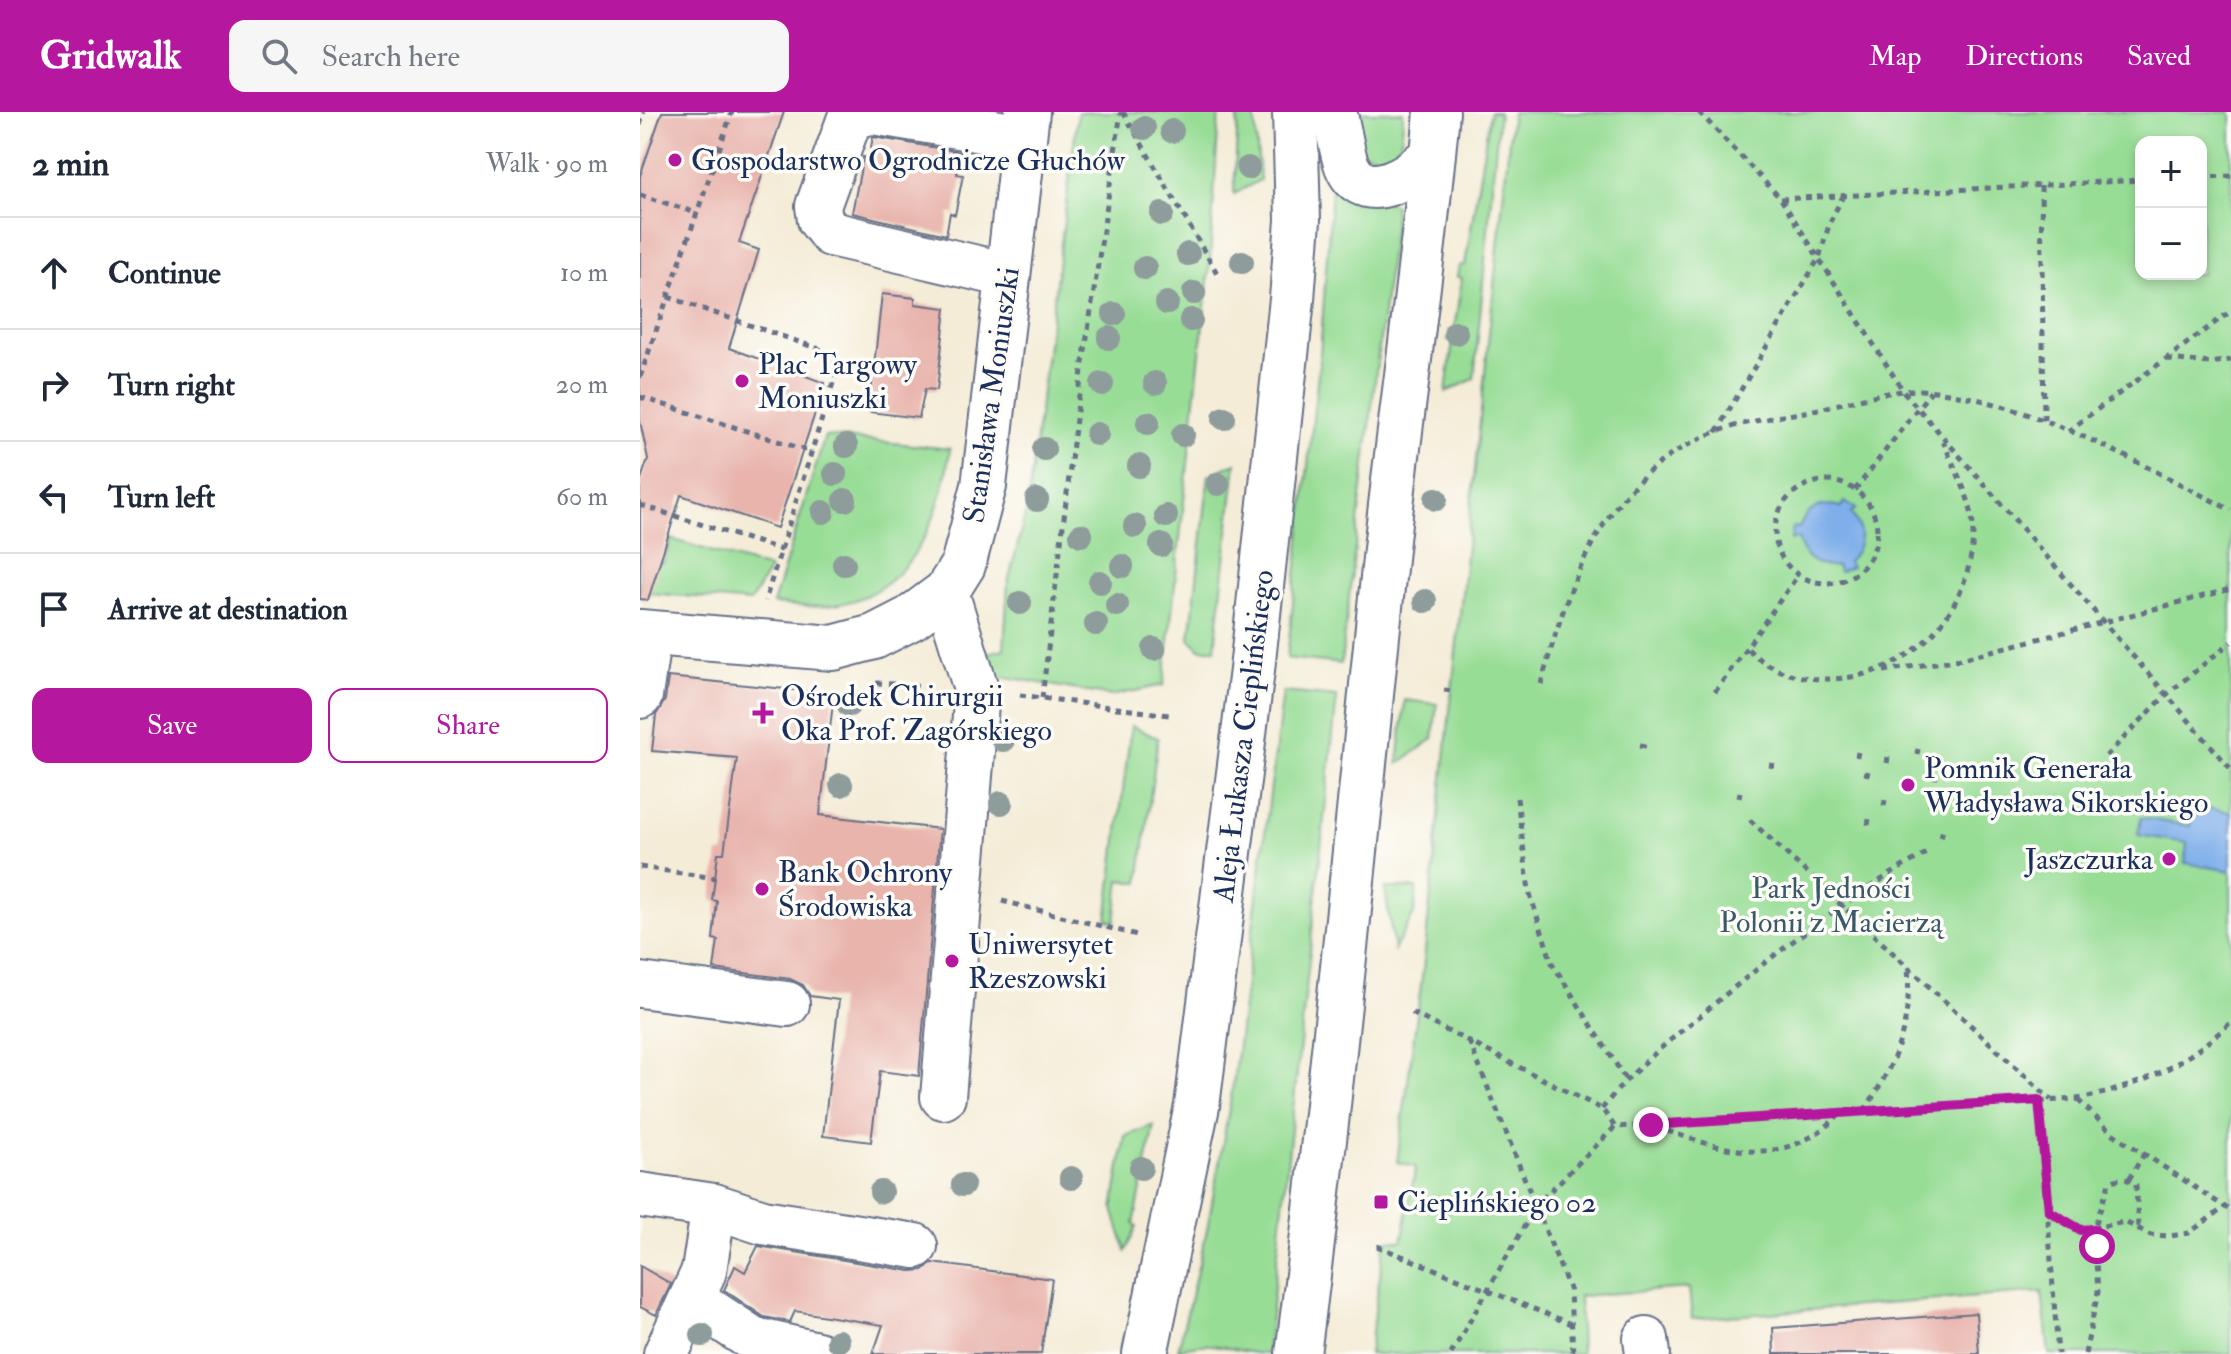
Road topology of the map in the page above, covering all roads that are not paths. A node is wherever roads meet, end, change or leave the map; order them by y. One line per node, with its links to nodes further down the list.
1 (872, 112): 4 (main road); 6 (main road)
2 (1295, 112): 19 (main road, Aleja Łukasza Cieplińskiego)
3 (1334, 112): 5 (main road)
4 (1025, 125): 6 (main road, Stanisława Moniuszki)
5 (1435, 132): 20 (main road)
6 (1007, 275): 7 (main road, Stanisława Moniuszki)
7 (946, 592): 8 (main road, Stanisława Moniuszki); 12 (main road)
8 (645, 632): 9 (main road)
9 (640, 696)
10 (640, 985): 11 (main road)
11 (787, 1004)
12 (943, 1097)
13 (640, 1195): 14 (main road)
14 (714, 1206): 15 (main road); 16 (main road)
15 (915, 1246)
16 (692, 1299): 17 (main road); 18 (main road)
17 (666, 1354)
18 (817, 1354)
19 (1145, 1354)
20 (1298, 1354)

